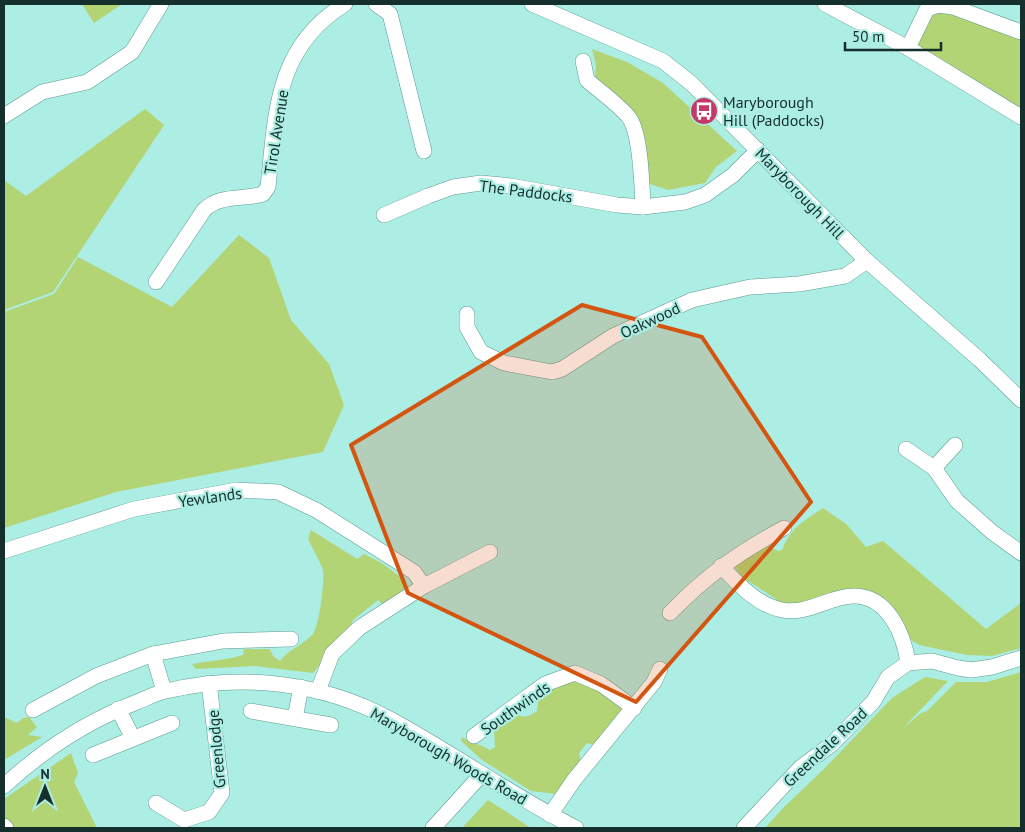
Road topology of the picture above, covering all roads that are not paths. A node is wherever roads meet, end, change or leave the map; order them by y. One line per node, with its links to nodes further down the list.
1 (161, 4): 9 (street)
2 (345, 4): 16 (street, Tirol Avenue)
3 (376, 4): 11 (street)
4 (532, 4): 12 (street, Maryborough Hill)
5 (825, 4): 7 (street)
6 (1021, 32): 7 (street)
7 (908, 48): 10 (street)
8 (583, 61): 13 (street)
9 (4, 116)
10 (1021, 117)
11 (424, 150)
12 (758, 150): 13 (street, The Paddocks); 15 (street, Maryborough Hill)
13 (644, 207): 14 (street, The Paddocks)
14 (384, 215)
15 (867, 261): 17 (street, Oakwood); 18 (street, Maryborough Hill)
16 (156, 282)
17 (466, 314)
18 (1021, 400)
19 (955, 445): 21 (street)
20 (906, 449): 21 (street)
21 (934, 468): 25 (street)
22 (784, 528): 26 (street)
23 (4, 551): 27 (street, Yewlands)
24 (490, 552): 27 (street)
25 (1021, 553)
26 (721, 566): 28 (street); 32 (street)
27 (424, 586): 37 (street)
28 (670, 613)
29 (290, 638): 30 (street)
30 (153, 654): 36 (street); 40 (street)
31 (1021, 658): 32 (street)
32 (908, 663): 54 (street, Greendale Road)
33 (660, 669): 38 (street)
34 (209, 683): 35 (street, Maryborough Woods Road); 36 (street, Maryborough Woods Road); 50 (street, Greenlodge)
35 (301, 687): 37 (street, Maryborough Woods Road); 42 (street)
36 (164, 691): 39 (street, Maryborough Woods Road)
37 (318, 691): 48 (street, Maryborough Woods Road)
38 (634, 708): 45 (street, Southwinds); 51 (street)
39 (118, 709): 46 (street); 49 (street, Maryborough Woods Road)
40 (33, 710)
41 (251, 711): 42 (street)
42 (295, 718): 44 (street)
43 (172, 723): 46 (street)
44 (331, 724)
45 (474, 736)
46 (133, 738): 47 (street)
47 (93, 755)
48 (482, 774): 51 (street, Maryborough Woods Road); 52 (street)
49 (6, 777)
50 (156, 803)
51 (556, 821): 53 (street)
52 (433, 828)
53 (576, 828)
54 (744, 828)

